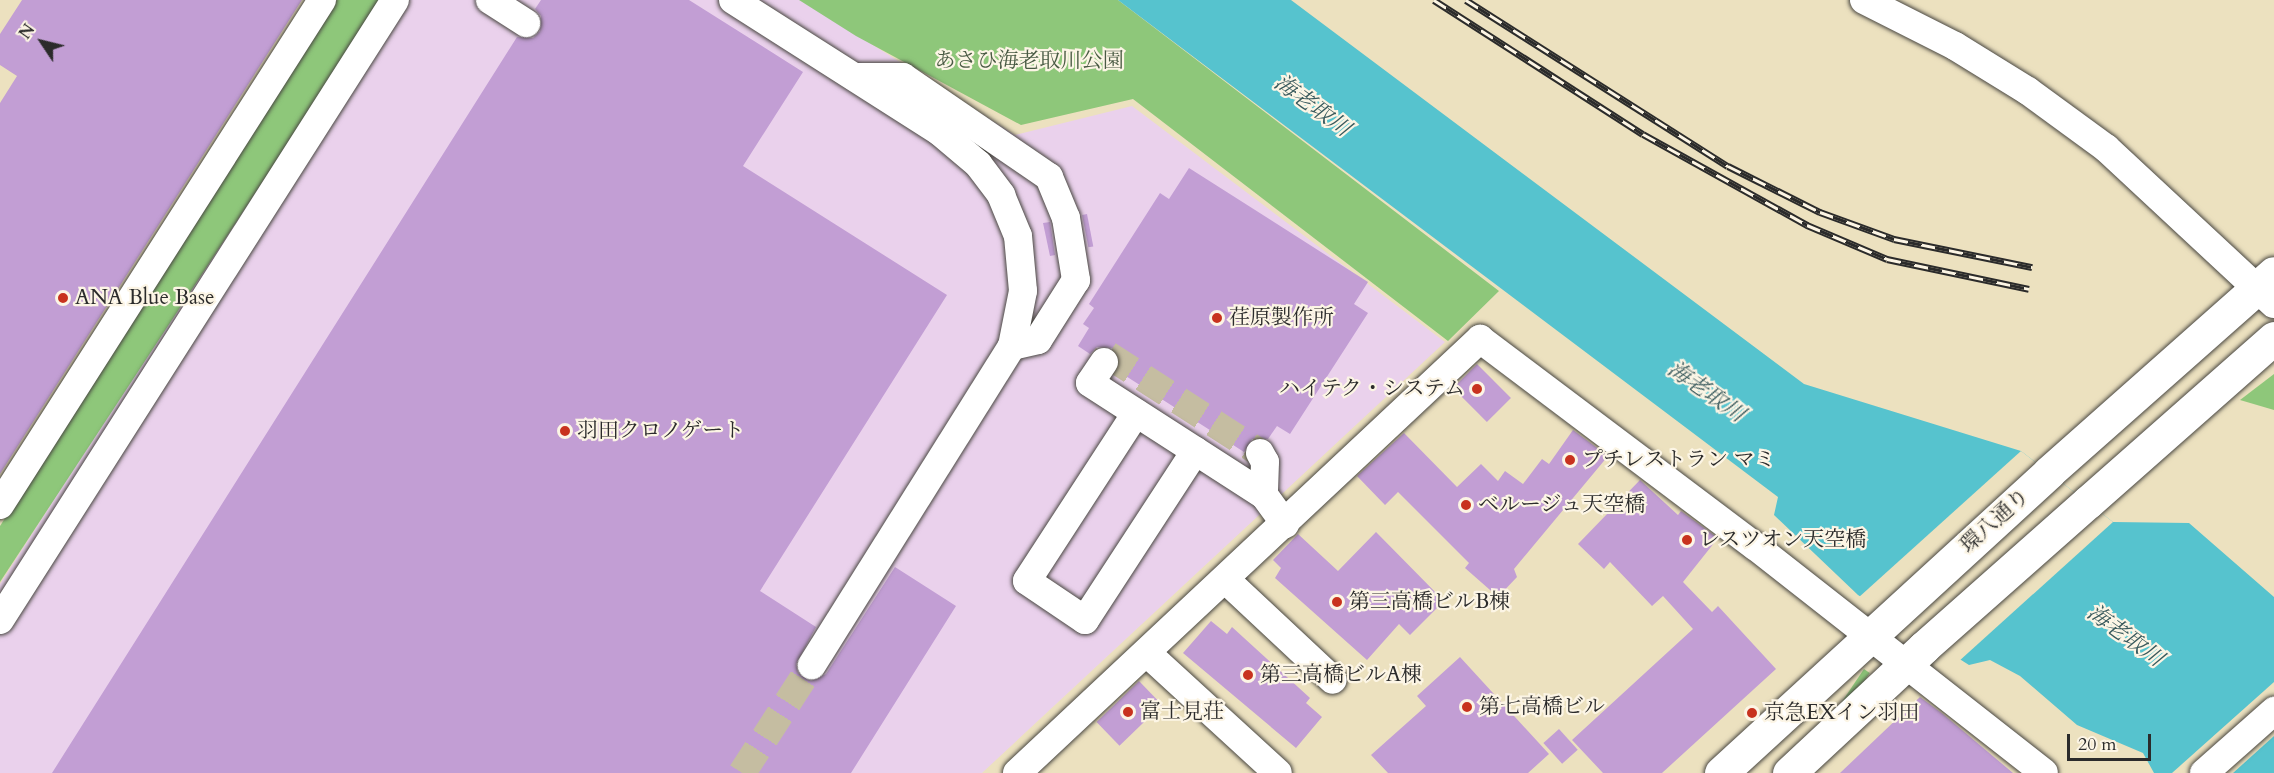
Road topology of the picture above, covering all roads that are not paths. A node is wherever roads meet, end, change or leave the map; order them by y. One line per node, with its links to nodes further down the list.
1 (322, 0): 16 (street)
2 (394, 0): 19 (street)
3 (490, 0): 6 (street)
4 (733, 0): 7 (street)
5 (1864, 0): 8 (street)
6 (526, 23)
7 (855, 78): 10 (street); 10 (street)
8 (2269, 288): 20 (main road, 環八通り)
9 (2274, 338): 22 (main road)
10 (1012, 346): 23 (street)
11 (1104, 362): 12 (street)
12 (1136, 413): 13 (street); 13 (street)
13 (1195, 451): 15 (street)
14 (1260, 453): 15 (street)
15 (1264, 495): 17 (street)
16 (0, 505)
17 (1285, 524): 18 (street); 20 (street)
18 (1226, 580): 21 (street); 24 (street)
19 (0, 620)
20 (1877, 627): 22 (street); 28 (main road, 環八通り)
21 (1148, 654): 26 (street); 27 (street)
22 (1915, 655): 29 (main road); 30 (street)
23 (813, 665)
24 (1333, 680)
25 (2274, 711): 31 (street)
26 (1017, 773)
27 (1278, 773)
28 (1721, 773)
29 (1789, 773)
30 (2044, 773)
31 (2204, 773)

